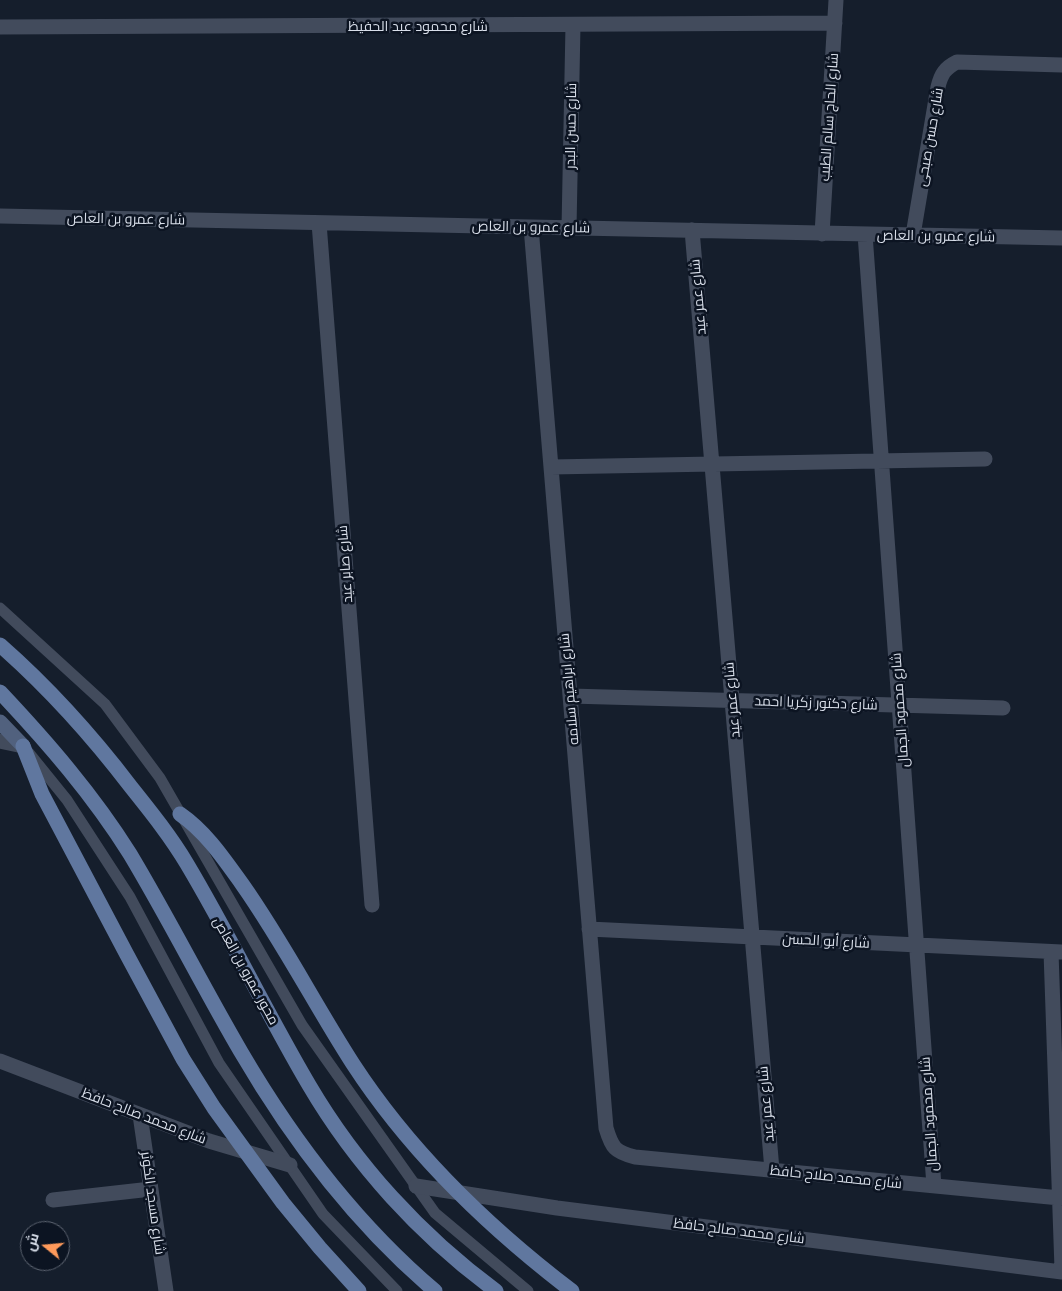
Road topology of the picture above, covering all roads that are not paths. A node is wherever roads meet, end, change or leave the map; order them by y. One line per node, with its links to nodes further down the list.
1 (836, 0): 2 (street, شارع الحاج سالم الطيب)
2 (835, 23): 3 (street, شارع محمود عبد الحفيظ); 11 (street, شارع الحاج سالم الطيب)
3 (572, 25): 4 (street, شارع محمود عبد الحفيظ); 9 (street, شارع حسن البدر)
4 (0, 27)
5 (1062, 65): 13 (street, شارع حسن صبحى)
6 (0, 216): 7 (street, شارع عمرو بن العاص)
7 (319, 223): 8 (street, شارع عمرو بن العاص); 30 (street, شارع صابر عيد)
8 (531, 227): 9 (street, شارع عمرو بن العاص); 18 (street, شارع ابراهيم سلامه)
9 (569, 228): 10 (street, شارع عمرو بن العاص)
10 (692, 230): 11 (street, شارع عمرو بن العاص); 17 (street, شارع عمر عيد)
11 (822, 234): 12 (street, شارع عمرو بن العاص)
12 (865, 234): 13 (street, شارع عمرو بن العاص); 16 (street, شارع محمود الجمال)
13 (913, 235): 14 (street, شارع عمرو بن العاص)
14 (1062, 238)
15 (986, 458): 16 (street)
16 (881, 461): 17 (street); 24 (street, شارع محمود الجمال)
17 (712, 464): 18 (street); 23 (street, شارع عمر عيد)
18 (551, 467): 22 (street, شارع ابراهيم سلامه)
19 (0, 608): 29 (lane)
20 (0, 645): 52 (main road, محور عمرو بن العاص)
21 (0, 692): 51 (main road)
22 (570, 696): 23 (street, شارع دكتور زكريا احمد); 31 (street, شارع ابراهيم سلامه)
23 (732, 701): 24 (street, شارع دكتور زكريا احمد); 32 (street, شارع عمر عيد)
24 (899, 705): 25 (street, شارع دكتور زكريا احمد); 33 (street, شارع محمود الجمال)
25 (1003, 708)
26 (0, 722): 28 (street)
27 (0, 741): 28 (street)
28 (23, 746): 39 (lane); 49 (main road)
29 (180, 814): 42 (lane); 54 (main road)
30 (372, 905)
31 (589, 929): 32 (street, شارع أبو الحسن); 38 (street, شارع ابراهيم سلامه)
32 (752, 937): 33 (street, شارع أبو الحسن); 41 (street, شارع عمر عيد)
33 (917, 945): 34 (street, شارع أبو الحسن); 43 (street, شارع محمود الجمال)
34 (1056, 952): 36 (street)
35 (0, 1061): 37 (street, شارع محمد صالح حافظ)
36 (1059, 1079): 40 (street)
37 (140, 1115): 39 (street, شارع محمد صالح حافظ); 44 (street, شارع مسجد الكوثر)
38 (615, 1149): 41 (street, شارع محمد صلاح حافظ)
39 (290, 1166): 50 (lane)
40 (1060, 1166): 45 (street)
41 (772, 1170): 43 (street, شارع محمد صلاح حافظ)
42 (416, 1186): 47 (street, شارع محمد صالح حافظ); 53 (lane)
43 (934, 1186): 45 (street, شارع محمد صلاح حافظ)
44 (151, 1189): 46 (street); 48 (street, شارع مسجد الكوثر)
45 (1060, 1198): 47 (street)
46 (53, 1200)
47 (1062, 1270)
48 (166, 1291)
49 (359, 1291)
50 (397, 1291)
51 (435, 1291)
52 (496, 1291)
53 (528, 1291)
54 (572, 1291)

